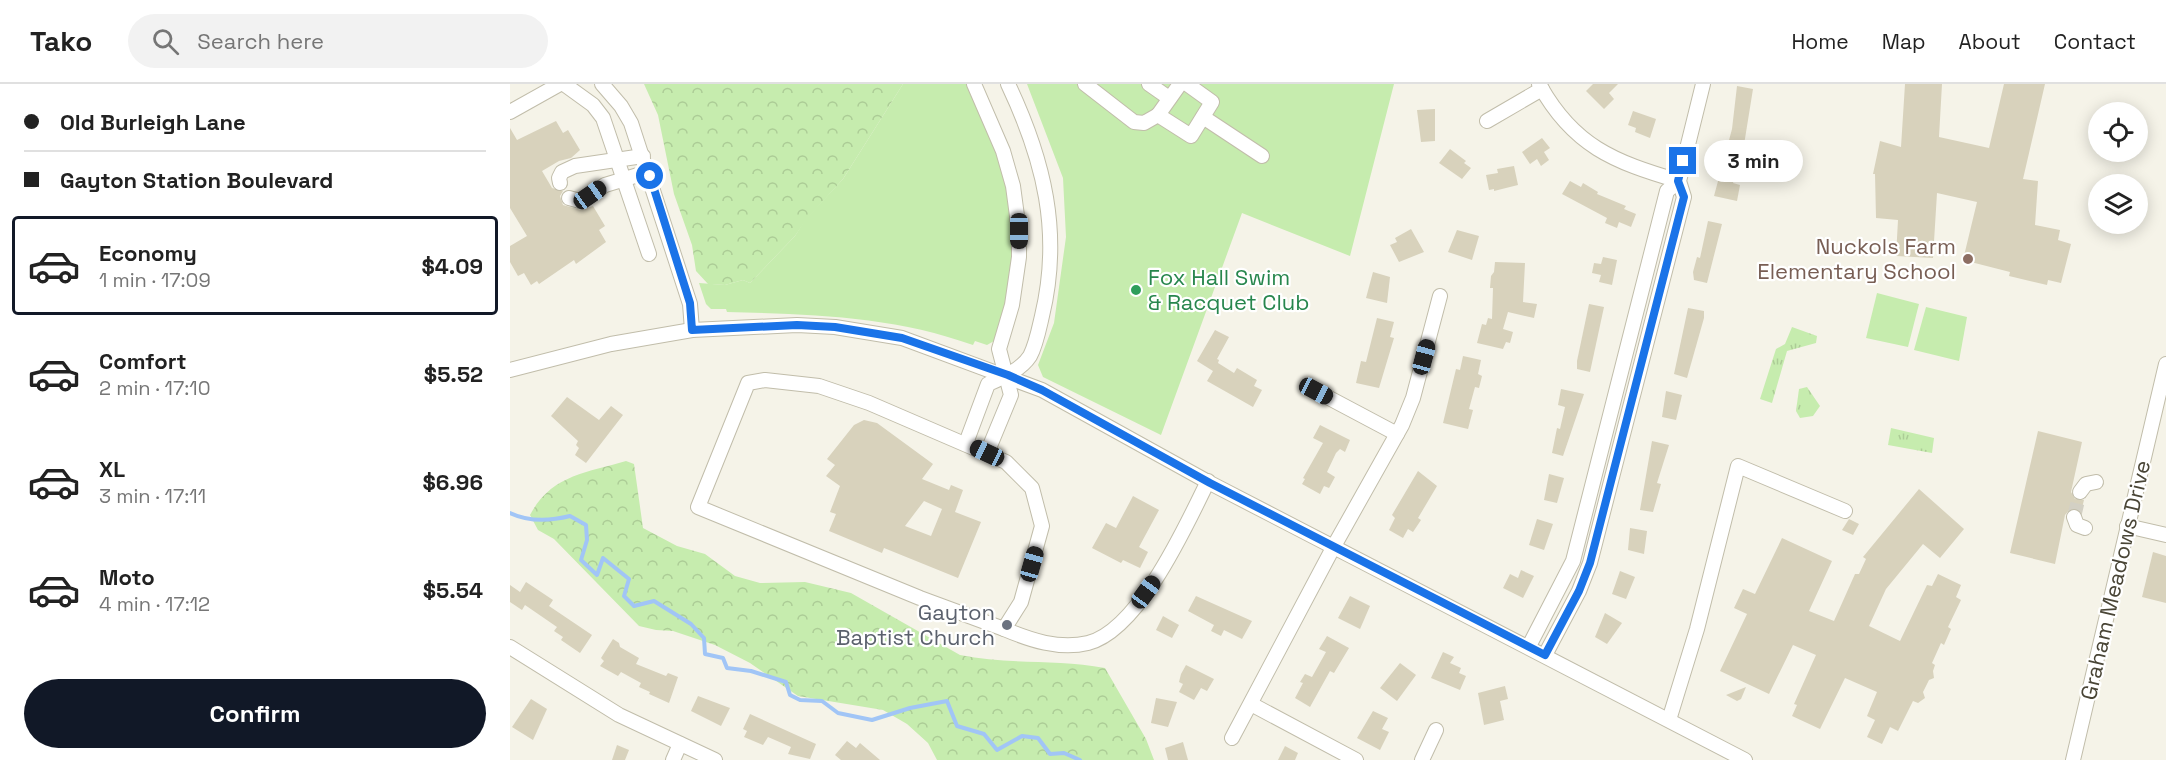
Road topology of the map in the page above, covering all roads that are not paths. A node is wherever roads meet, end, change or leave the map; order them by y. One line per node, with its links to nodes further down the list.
1 (562, 84): 12 (street); 18 (street)
2 (602, 84): 16 (street)
3 (974, 84): 29 (street)
4 (1008, 84): 29 (street)
5 (1085, 84): 13 (street)
6 (1149, 84): 11 (street)
7 (1180, 84): 11 (street)
8 (1187, 84): 14 (street)
9 (1703, 84): 21 (street)
10 (1541, 87): 15 (street); 21 (street)
11 (1169, 98): 13 (street)
12 (511, 110)
13 (1158, 115): 14 (street)
14 (1203, 117): 17 (street)
15 (1487, 121)
16 (643, 156): 18 (street); 19 (street)
17 (1262, 156)
18 (618, 162): 20 (street); 22 (street)
19 (648, 172): 20 (street); 26 (street)
20 (624, 179): 23 (street); 24 (street)
21 (1678, 181): 44 (street); 46 (street)
22 (560, 183)
23 (569, 198)
24 (649, 254)
25 (1440, 296): 31 (street)
26 (692, 330): 28 (street); 29 (street)
27 (2166, 364): 39 (street, Graham Meadows Drive)
28 (510, 370)
29 (1008, 375): 32 (street); 33 (street); 34 (street)
30 (1316, 391): 31 (street)
31 (1397, 435): 42 (street)
32 (966, 443): 33 (street); 43 (street)
33 (987, 453): 43 (street)
34 (1208, 481): 42 (street); 43 (street)
35 (2096, 482): 36 (street)
36 (2080, 492)
37 (1845, 511): 48 (street)
38 (2074, 517): 40 (street)
39 (2127, 526): 41 (street); 57 (street, Graham Meadows Drive)
40 (2085, 528)
41 (2166, 535)
42 (1334, 546): 44 (street); 47 (street)
43 (1004, 629)
44 (1529, 646): 46 (street)
45 (511, 649): 51 (street)
46 (1545, 655): 48 (street)
47 (1251, 704): 50 (street); 54 (street)
48 (1669, 720): 56 (street)
49 (1436, 730): 55 (street)
50 (1232, 738)
51 (680, 744): 52 (street); 53 (street)
52 (673, 760)
53 (715, 760)
54 (1356, 760)
55 (1422, 760)
56 (1745, 760)
57 (2073, 760)

